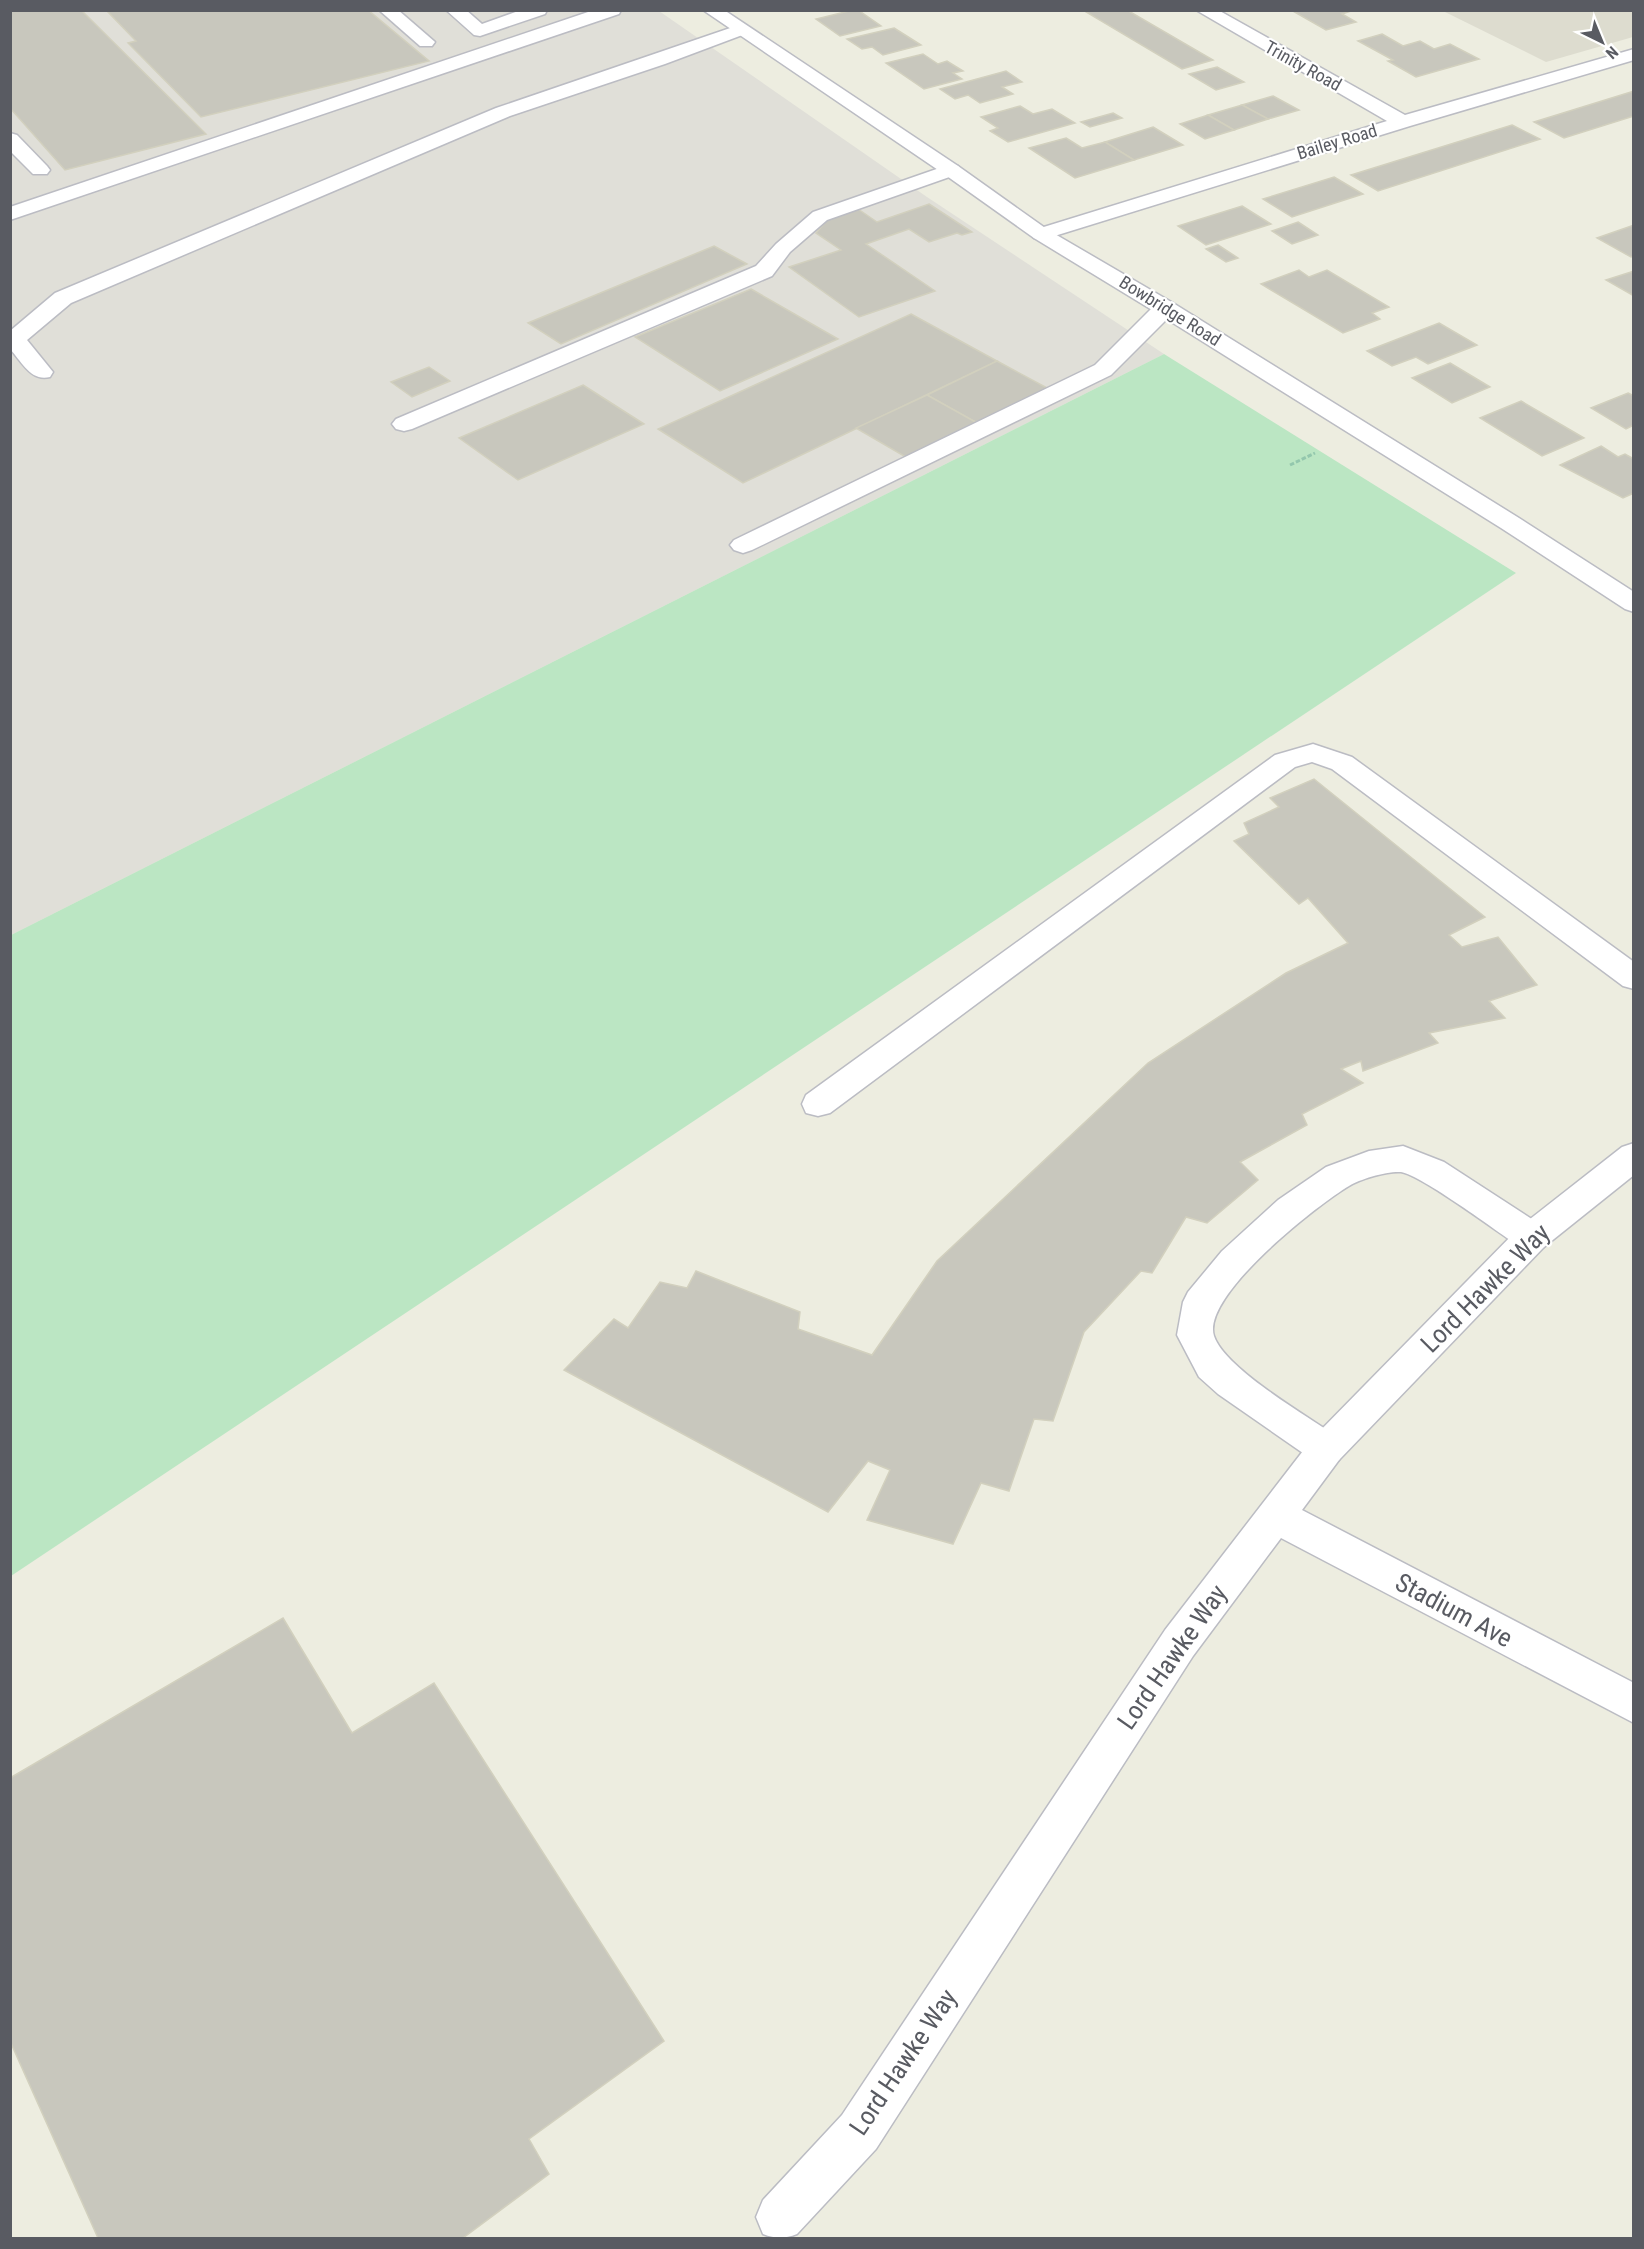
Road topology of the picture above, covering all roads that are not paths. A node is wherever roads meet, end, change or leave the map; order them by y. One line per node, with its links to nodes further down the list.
1 (387, 10): 8 (street)
2 (454, 10): 3 (street)
3 (539, 10)
4 (613, 10): 14 (street)
5 (711, 10): 7 (street, Bowbridge Road)
6 (1204, 10): 10 (street, Trinity Road)
7 (739, 30): 13 (street, Bowbridge Road); 17 (street)
8 (426, 42)
9 (1634, 54): 10 (street, Bailey Road)
10 (1403, 122): 15 (street, Bailey Road)
11 (10, 139): 12 (street)
12 (40, 170)
13 (951, 171): 15 (street, Bowbridge Road); 18 (street)
14 (10, 214)
15 (1041, 234): 16 (street, Bowbridge Road)
16 (1165, 308): 19 (street); 20 (street, Bowbridge Road)
17 (42, 372)
18 (404, 424)
19 (742, 545)
20 (1634, 604)
21 (1634, 978): 22 (street)
22 (818, 1104)
23 (1634, 1156): 24 (street, Lord Hawke Way)
24 (1532, 1237): 25 (street, Lord Hawke Way); 25 (street)
25 (1326, 1449): 26 (street, Lord Hawke Way)
26 (1274, 1515): 27 (street, Stadium Ave); 28 (street, Lord Hawke Way)
27 (1634, 1704)
28 (780, 2217)

